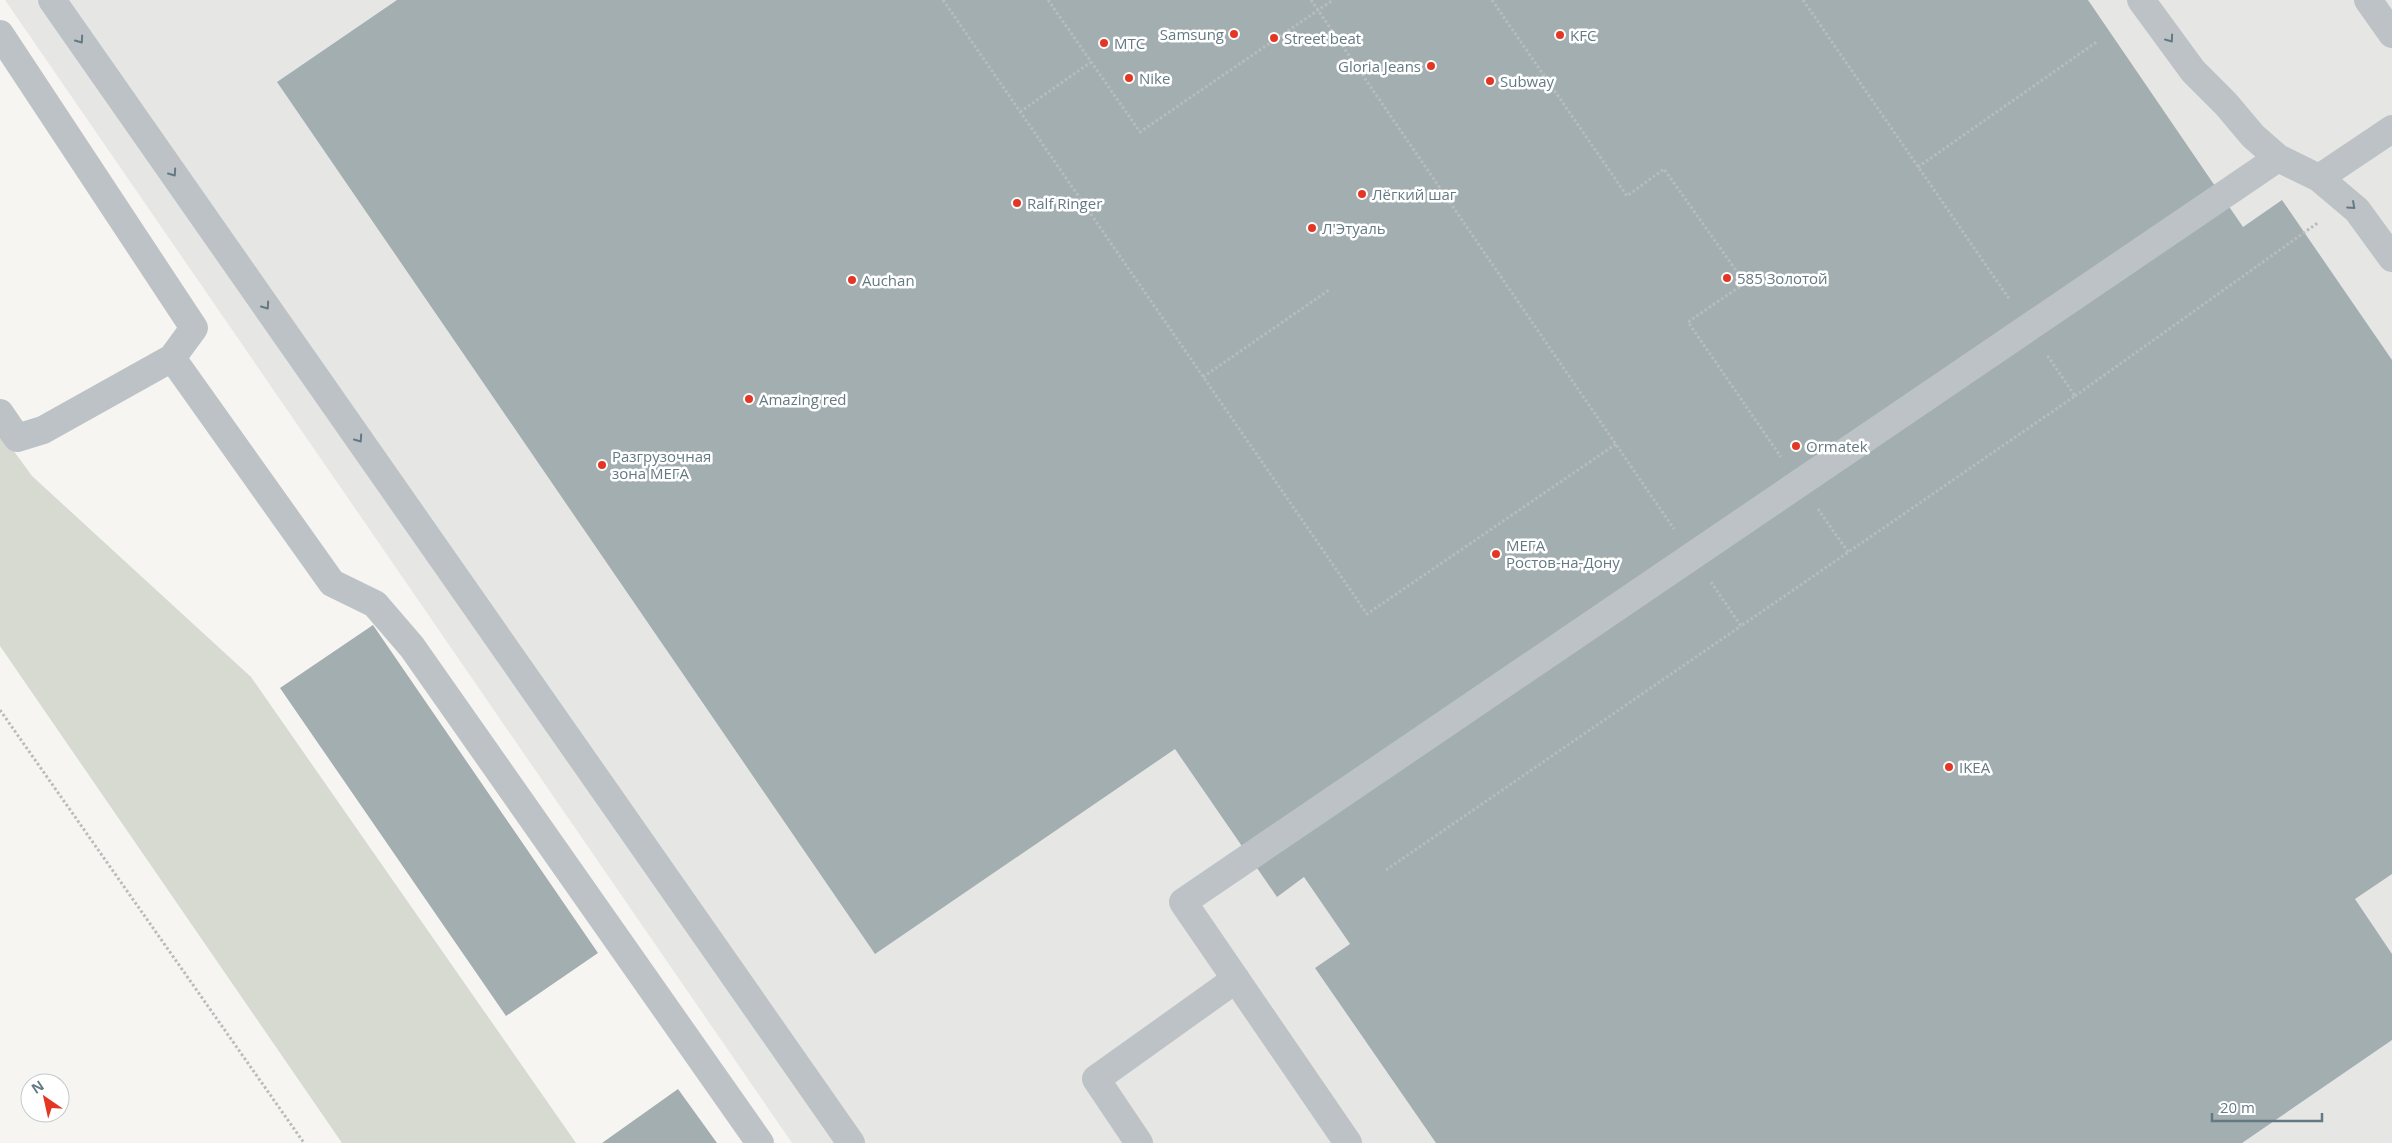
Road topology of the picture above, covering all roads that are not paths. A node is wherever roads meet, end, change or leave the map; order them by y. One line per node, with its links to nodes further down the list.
1 (52, 0): 14 (street, one-way to 14)
2 (2141, 0): 7 (street, one-way to 7)
3 (2368, 0): 5 (street)
4 (0, 34): 10 (street)
5 (2392, 34)
6 (2392, 129): 8 (street)
7 (2278, 158): 8 (street); 12 (street)
8 (2319, 178): 9 (street, one-way to 9)
9 (2392, 258)
10 (172, 358): 11 (street); 13 (street)
11 (0, 413)
12 (1236, 980): 15 (street); 16 (street)
13 (760, 1143)
14 (852, 1143)
15 (1139, 1143)
16 (1348, 1143)

